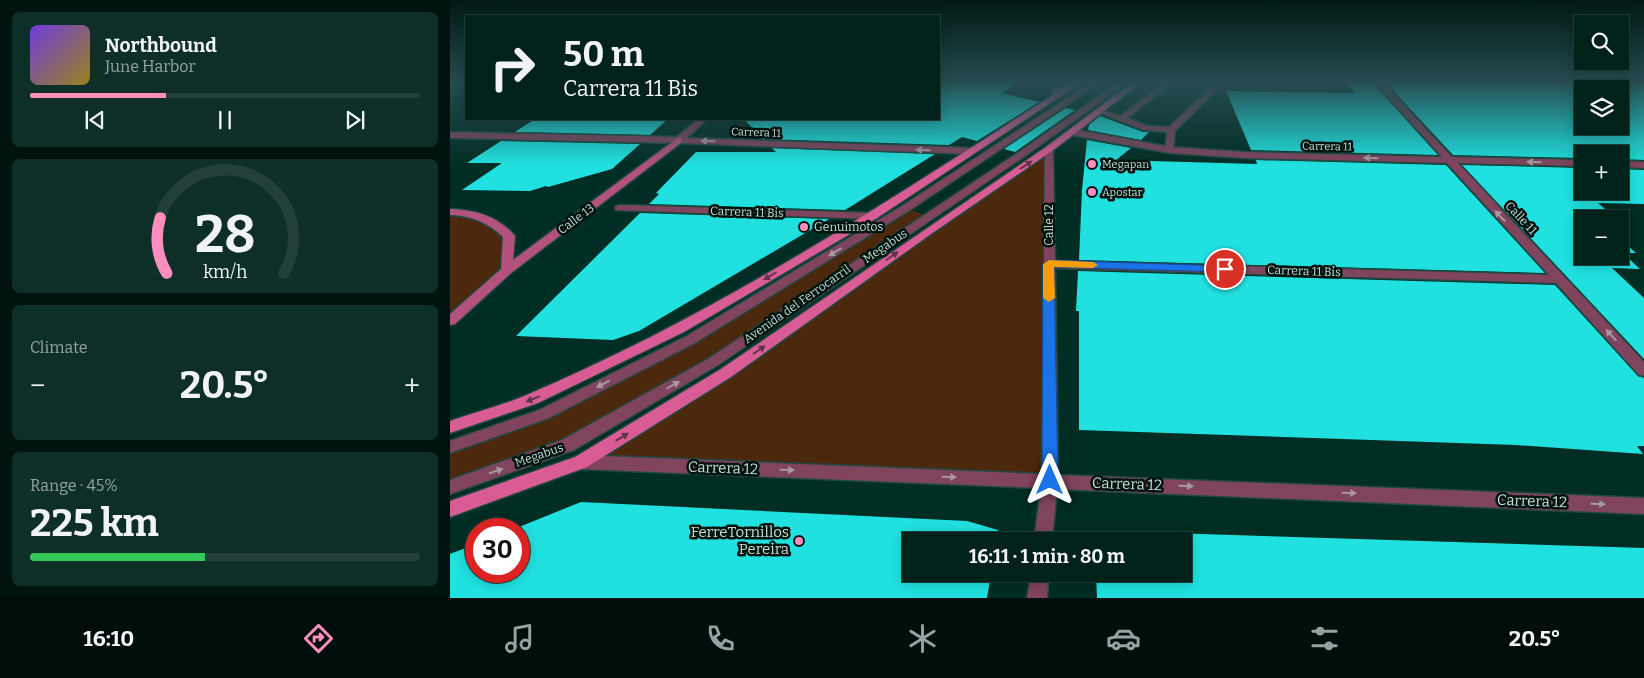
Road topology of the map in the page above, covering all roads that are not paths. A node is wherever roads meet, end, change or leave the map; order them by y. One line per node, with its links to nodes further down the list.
1 (1034, 110): 16 (main road)
2 (1055, 110): 30 (street, Megabus, one-way to 30)
3 (1084, 110): 33 (street, Megabus, one-way to 3)
4 (1134, 110): 8 (street)
5 (1192, 110): 10 (street)
6 (1403, 110): 17 (street, Calle 11)
7 (1099, 111): 8 (street); 11 (main road, Avenida del Ferrocarril)
8 (1122, 119): 10 (street)
9 (702, 120): 13 (street, Calle 13)
10 (1171, 130): 15 (street)
11 (1072, 132): 14 (main road, Avenida del Ferrocarril); 15 (street, Carrera 11)
12 (450, 135): 13 (street, Carrera 11)
13 (679, 140): 16 (street, Carrera 11, one-way to 13); 25 (main road, Calle 13)
14 (1049, 149): 24 (street, Calle 12); 31 (main road, Avenida del Ferrocarril, one-way to 14)
15 (1170, 150): 17 (street, Carrera 11, one-way to 15)
16 (971, 152): 23 (main road)
17 (1448, 160): 18 (street, Carrera 11, one-way to 17); 26 (street, Calle 11, one-way to 17)
18 (1574, 163)
19 (1629, 164): 20 (street)
20 (1644, 165)
21 (620, 208): 23 (street, Carrera 11 Bis)
22 (450, 212): 25 (main road)
23 (873, 216): 29 (main road, one-way to 29)
24 (1049, 264): 26 (street, Carrera 11 Bis); 32 (street, Calle 12)
25 (507, 270): 27 (main road, Calle 13)
26 (1558, 279): 28 (street, Calle 11, one-way to 26)
27 (450, 321)
28 (1644, 371)
29 (450, 427)
30 (450, 447)
31 (581, 462): 32 (street, Carrera 12, one-way to 32); 35 (main road, Avenida del Ferrocarril)
32 (1050, 480): 34 (street, Carrera 12, one-way to 34); 36 (street, Calle 12)
33 (450, 487)
34 (1644, 506)
35 (450, 509)
36 (1045, 532)
37 (1039, 582): 38 (street)
38 (1037, 598)

